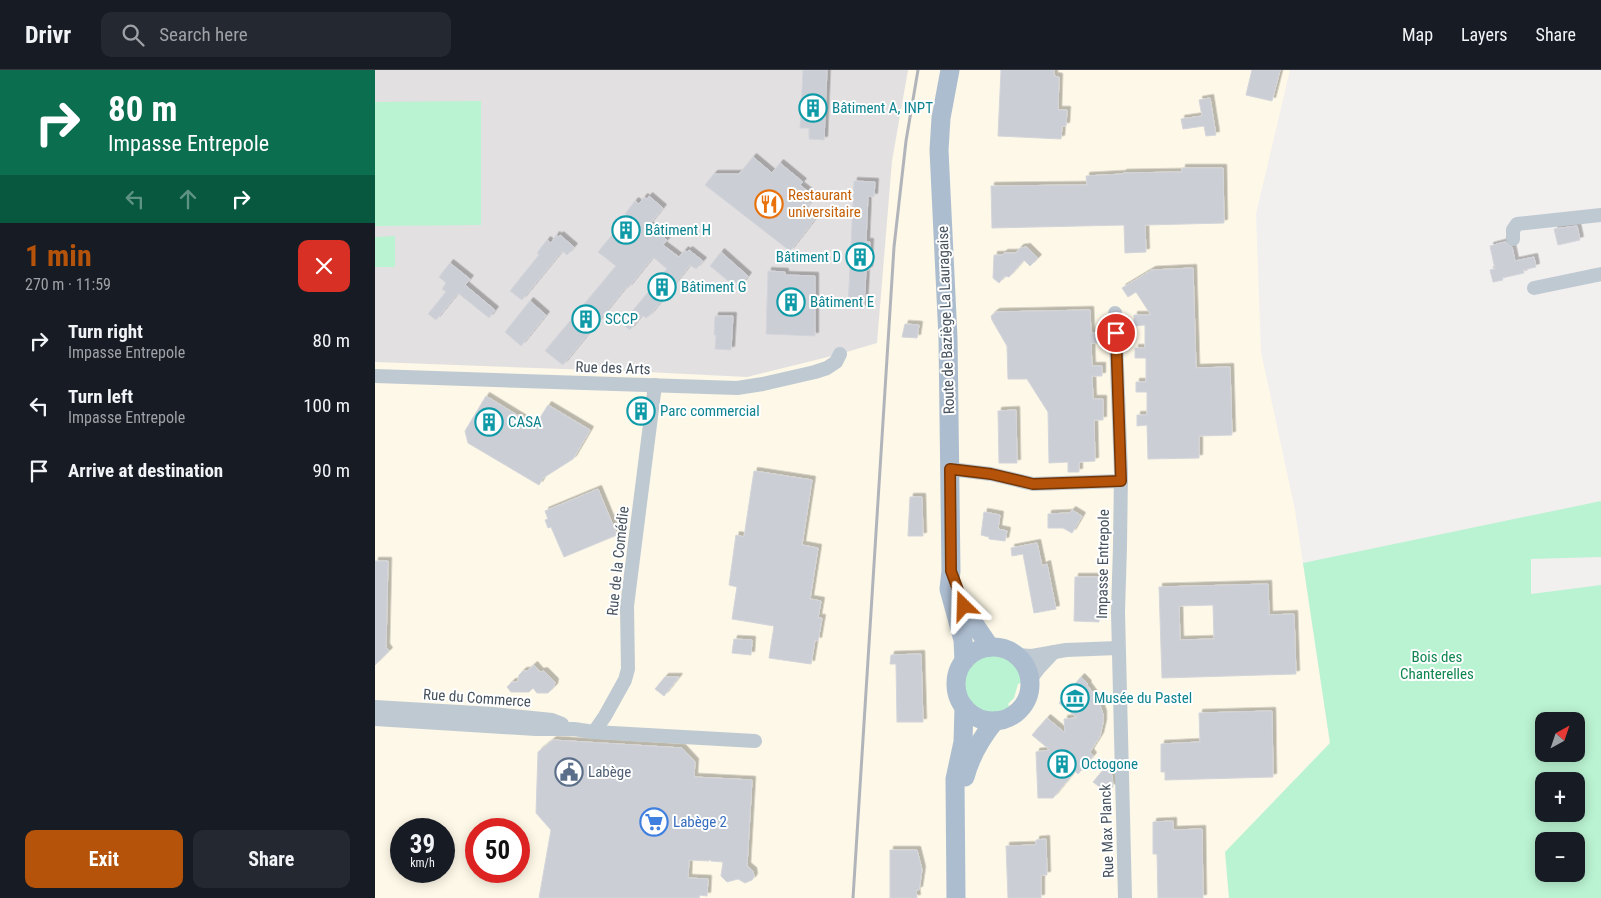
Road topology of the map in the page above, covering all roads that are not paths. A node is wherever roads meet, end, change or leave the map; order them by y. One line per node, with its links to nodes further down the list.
1 (950, 70): 10 (main road, Route de Baziège La Lauragaise)
2 (1601, 215): 3 (street)
3 (1513, 239)
4 (1601, 274): 5 (street)
5 (1534, 288)
6 (1115, 313): 11 (street, Impasse Entrepole)
7 (840, 354): 9 (street, Rue des Arts)
8 (375, 376): 9 (street, Rue des Arts)
9 (655, 385): 24 (street, Rue de la Comédie)
10 (950, 469): 11 (street); 12 (main road, Route de Baziège La Lauragaise)
11 (1121, 481): 14 (street, Impasse Entrepole)
12 (951, 571): 13 (main road, Route de Baziège La Lauragaise); 17 (main road, Route de Baziège La Lauragaise)
13 (990, 647): 16 (main road); 17 (main road)
14 (1118, 648): 15 (street); 28 (street, Rue Max Planck)
15 (1054, 652): 16 (street); 18 (street)
16 (1015, 655): 18 (main road)
17 (964, 661): 20 (main road)
18 (1029, 681): 22 (main road)
19 (375, 707): 23 (street, Rue du Commerce)
20 (964, 707): 22 (main road); 26 (main road)
21 (375, 719): 23 (street, Rue du Commerce)
22 (995, 721): 27 (main road)
23 (574, 729): 24 (street, Rue du Commerce)
24 (594, 732): 25 (street, Rue du Commerce)
25 (755, 741)
26 (956, 898)
27 (964, 898)
28 (1125, 898)

